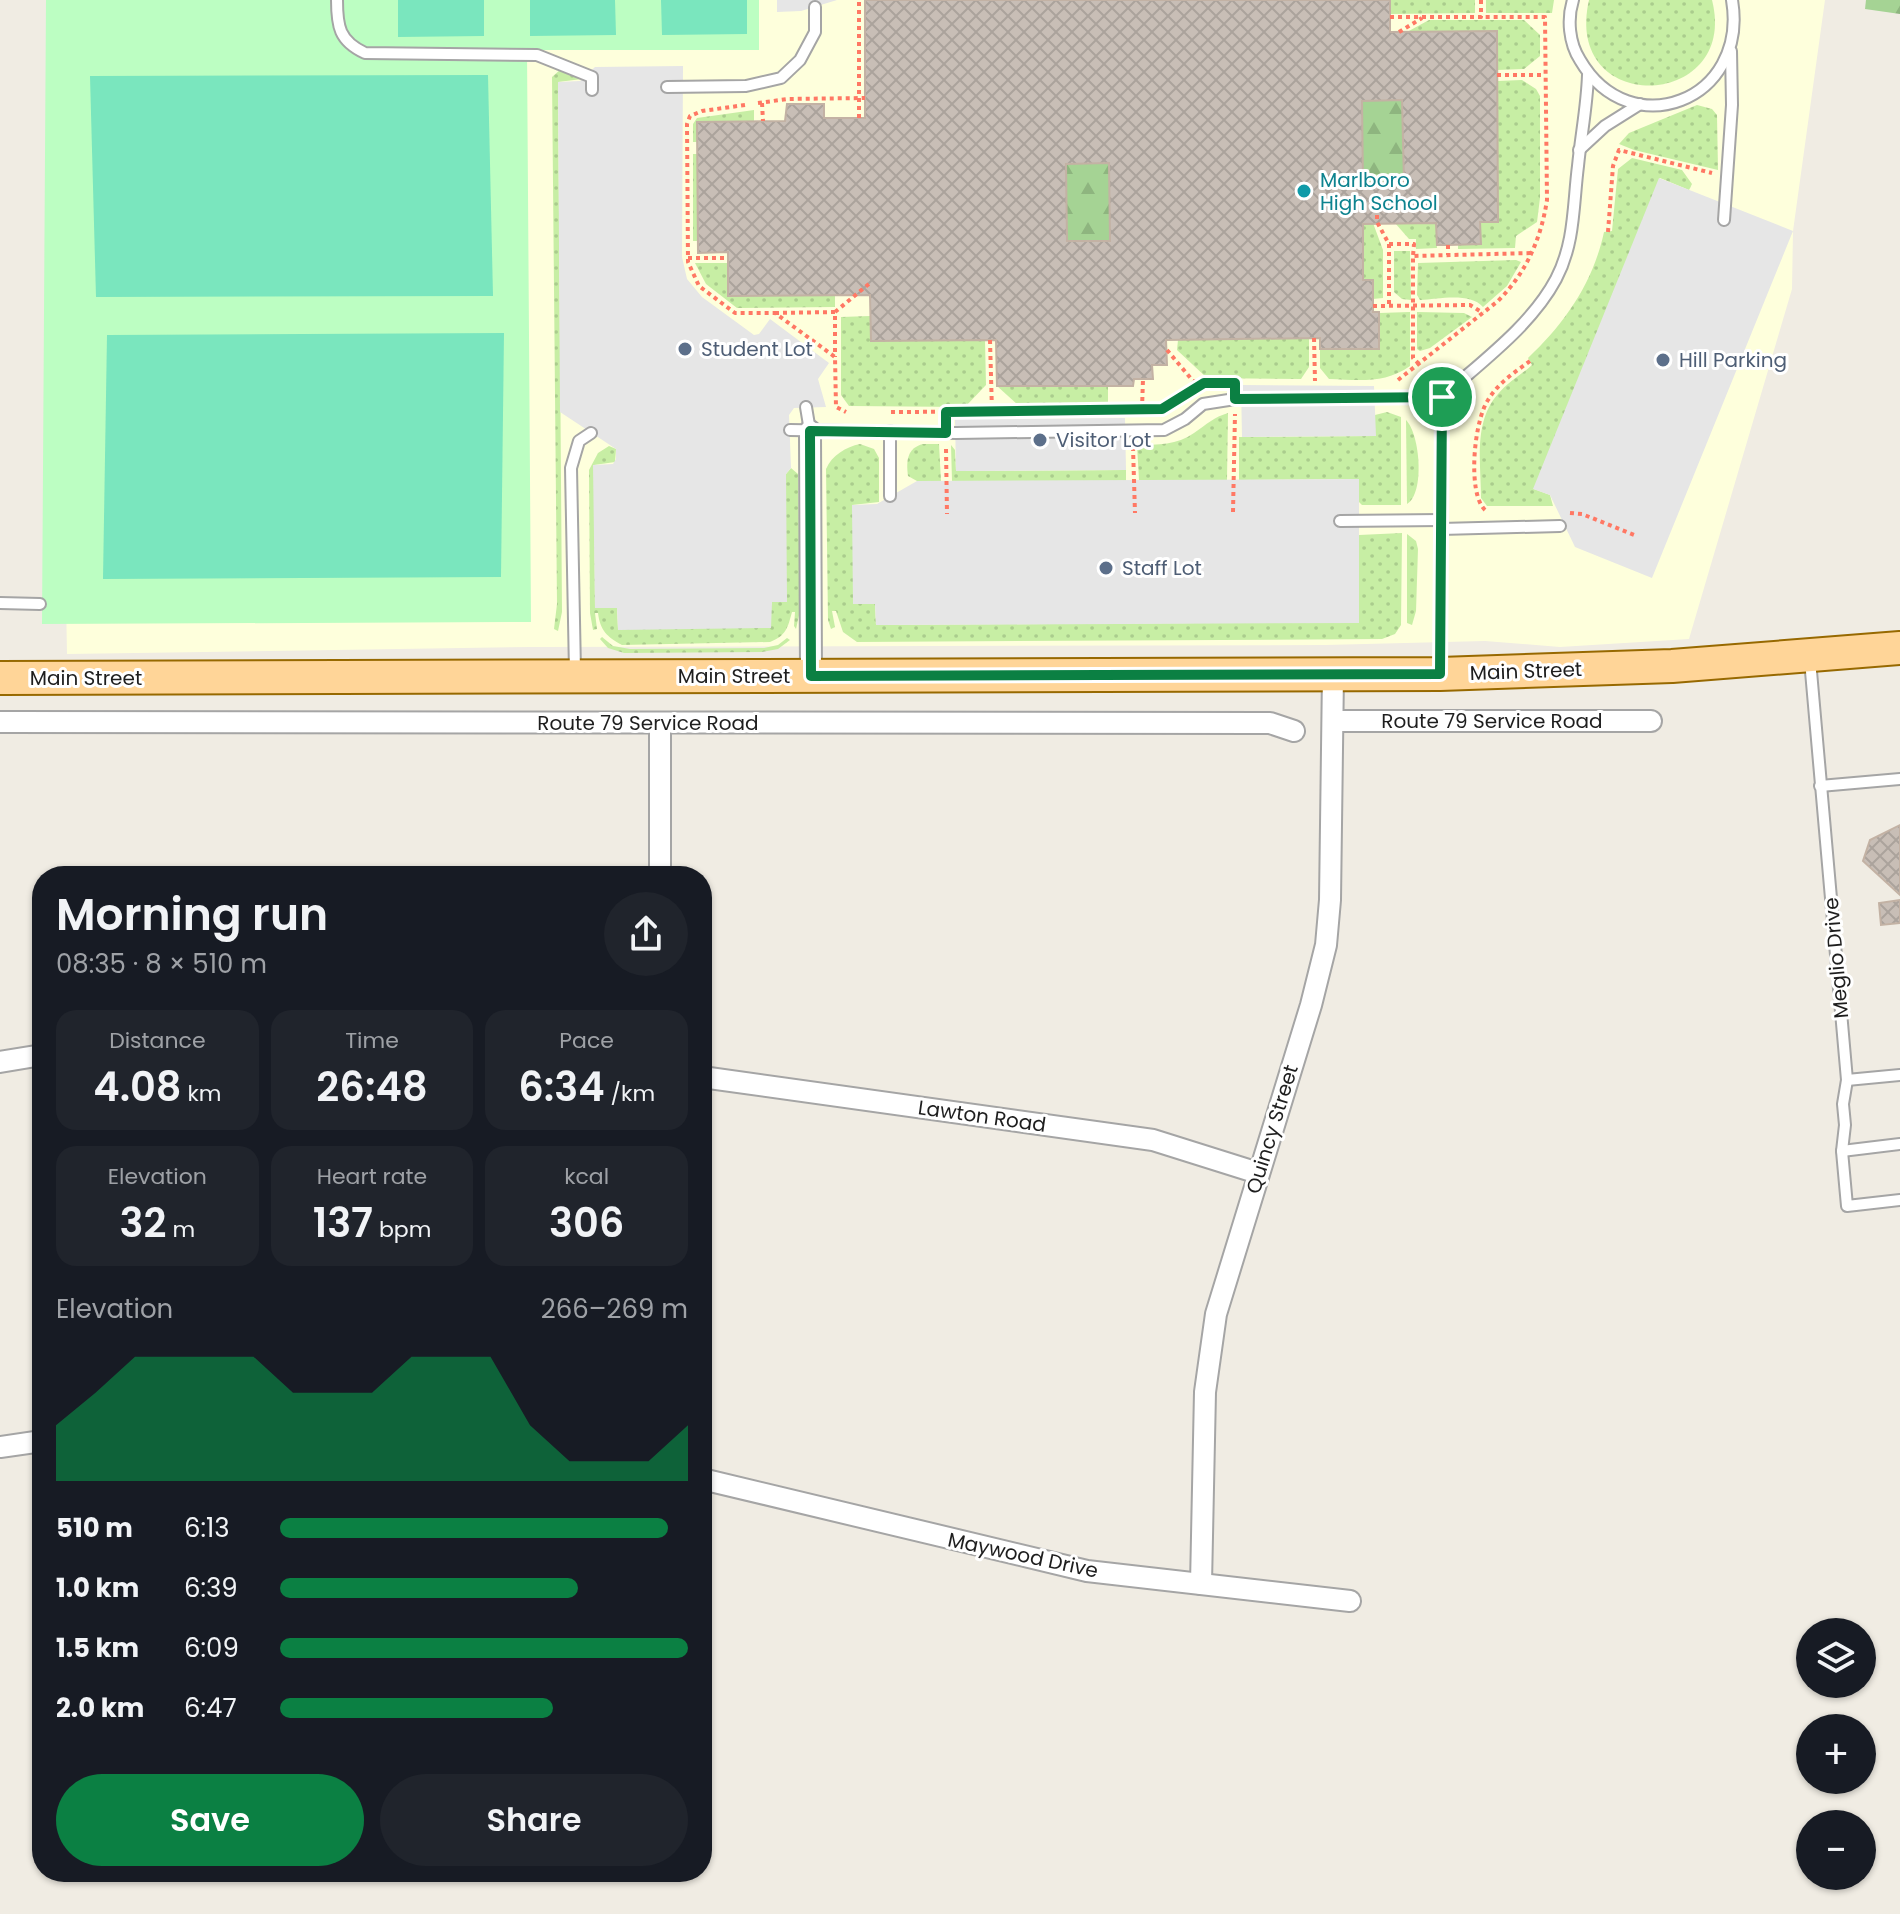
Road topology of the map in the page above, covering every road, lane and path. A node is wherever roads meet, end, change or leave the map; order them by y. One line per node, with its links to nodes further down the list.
1 (337, 0): 16 (lane)
2 (859, 0): 17 (path)
3 (1481, 0): 9 (path)
4 (1573, 0): 14 (lane)
5 (1732, 0): 11 (lane)
6 (815, 7): 15 (lane)
7 (1390, 17): 8 (path)
8 (1424, 17): 9 (path); 10 (path)
9 (1481, 17): 13 (path)
10 (1399, 32)
11 (1731, 50): 19 (lane); 25 (lane)
12 (1497, 75): 13 (path)
13 (1545, 75): 31 (path)
14 (1588, 75): 19 (lane); 24 (lane)
15 (667, 87)
16 (592, 90)
17 (862, 98): 18 (path); 20 (path)
18 (762, 102): 21 (path); 22 (path)
19 (1640, 104): 24 (lane)
20 (859, 118)
21 (763, 121)
22 (687, 148): 23 (path); 34 (path)
23 (697, 148)
24 (1579, 150): 54 (lane)
25 (1728, 175): 27 (lane); 28 (path)
26 (1377, 199): 29 (path)
27 (1724, 220)
28 (1608, 232)
29 (1389, 244): 33 (path); 38 (path)
30 (1448, 245): 32 (path)
31 (1532, 253): 32 (path); 42 (path)
32 (1448, 255): 33 (path)
33 (1413, 256): 39 (path)
34 (688, 258): 35 (path); 41 (path)
35 (728, 258)
36 (870, 283): 40 (path)
37 (1373, 306): 38 (path)
38 (1389, 306): 39 (path)
39 (1413, 306): 42 (path); 48 (path)
40 (835, 312): 41 (path); 46 (path)
41 (775, 313): 46 (path)
42 (1483, 313): 48 (path)
43 (1314, 338): 51 (path)
44 (990, 340): 63 (path)
45 (1167, 350): 50 (path)
46 (835, 357): 60 (path)
47 (1530, 361): 70 (path)
48 (1419, 365): 52 (path)
49 (1143, 379): 58 (path)
50 (1204, 383): 53 (path); 55 (path)
51 (1315, 383)
52 (1388, 383)
53 (1195, 387)
54 (1442, 397): 55 (lane); 76 (lane)
55 (1235, 399): 66 (lane); 71 (path)
56 (1170, 405): 58 (path)
57 (806, 407): 64 (lane)
58 (1142, 410): 59 (path)
59 (1133, 411): 63 (path); 66 (path)
60 (857, 412)
61 (887, 412): 62 (path)
62 (946, 412): 63 (path); 68 (path)
63 (992, 412)
64 (800, 430): 65 (lane); 85 (street)
65 (890, 431): 68 (lane); 69 (lane)
66 (1133, 431): 68 (lane); 73 (path)
67 (591, 433): 86 (lane)
68 (946, 433): 74 (path)
69 (890, 496)
70 (1498, 510)
71 (1233, 512)
72 (1565, 512): 78 (path)
73 (1135, 513)
74 (947, 514)
75 (1340, 521): 76 (lane)
76 (1441, 524): 77 (lane); 84 (lane)
77 (1560, 526)
78 (1634, 535)
79 (0, 603): 80 (lane)
80 (40, 604)
81 (1900, 648): 82 (main road, Main Street)
82 (1810, 657): 84 (main road, Main Street); 94 (lane, Meglio Drive)
83 (1333, 674): 84 (main road, Main Street); 85 (main road, Main Street); 88 (street, Quincy Street)
84 (1440, 674)
85 (811, 676): 86 (main road, Main Street)
86 (575, 677): 87 (main road, Main Street)
87 (0, 678)
88 (1333, 721): 89 (street, Route 79 Service Road); 103 (street, Quincy Street)
89 (1651, 721)
90 (0, 722): 91 (street, Route 79 Service Road)
91 (660, 723): 92 (street, Route 79 Service Road); 95 (street)
92 (1294, 731)
93 (1900, 779): 94 (lane)
94 (1820, 786): 100 (lane, Meglio Drive)
95 (660, 866)
96 (32, 1057): 97 (street)
97 (0, 1062)
98 (1900, 1075): 100 (lane)
99 (712, 1078): 103 (street, Lawton Road)
100 (1847, 1080): 102 (lane, Meglio Drive)
101 (1900, 1144): 102 (lane)
102 (1842, 1151): 104 (lane, Meglio Drive)
103 (1258, 1173): 108 (street, Quincy Street)
104 (1900, 1200)
105 (32, 1442): 106 (street)
106 (0, 1447)
107 (712, 1481): 108 (street, Maywood Drive)
108 (1201, 1584): 109 (street, Maywood Drive)
109 (1350, 1601)

